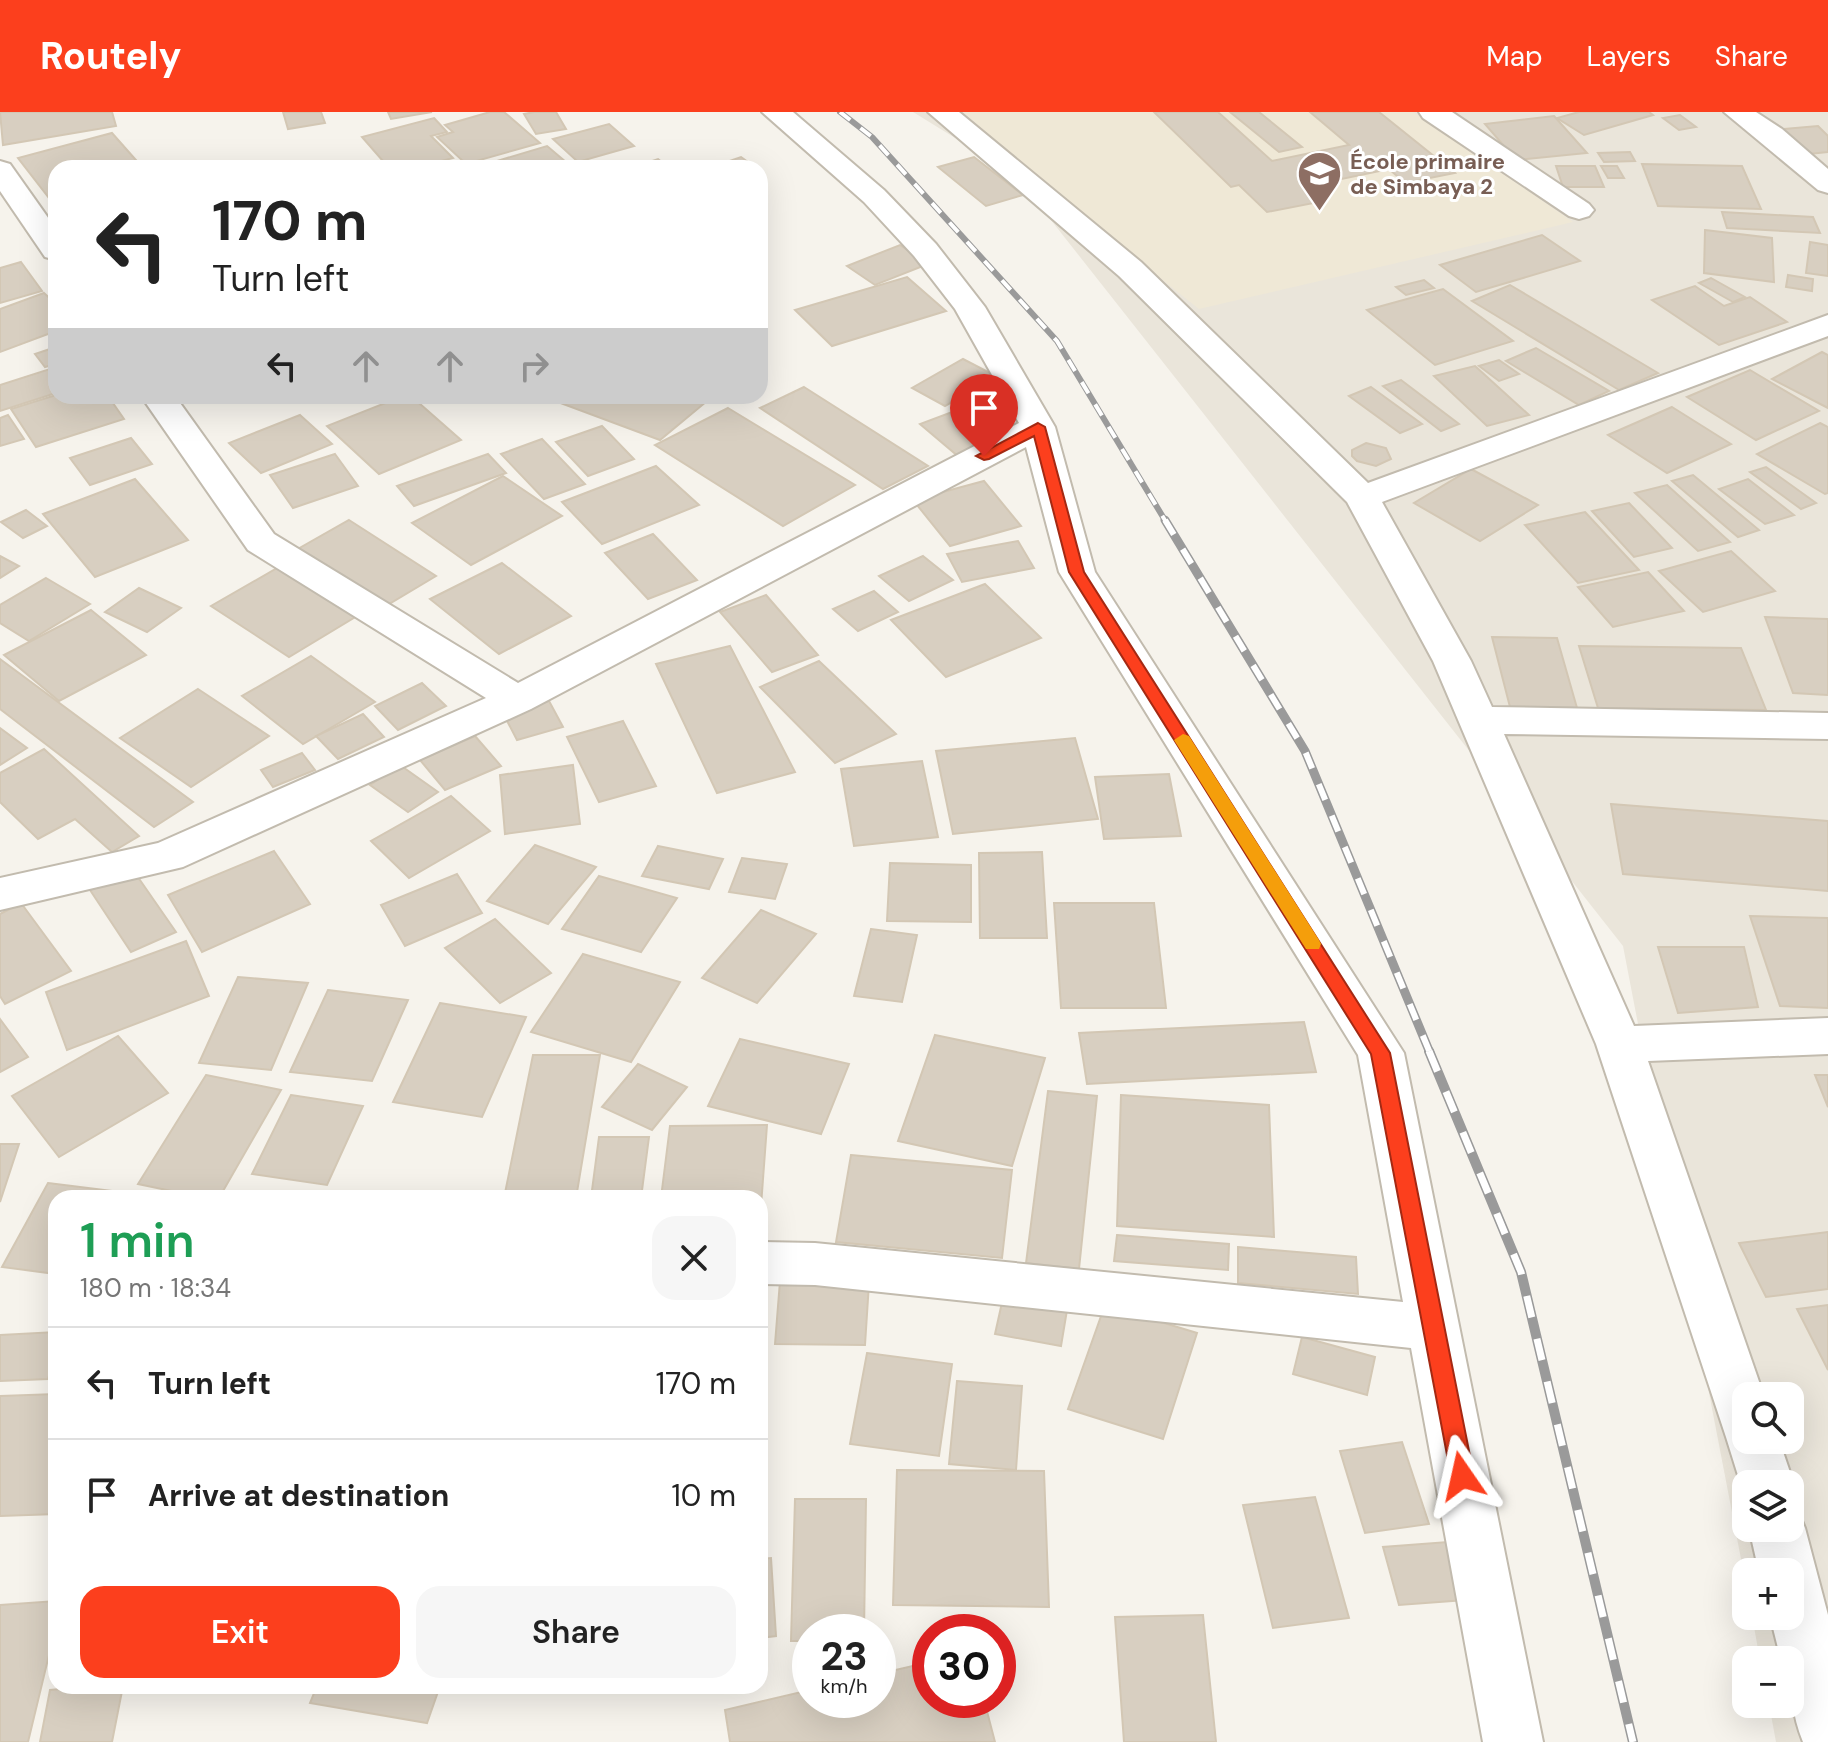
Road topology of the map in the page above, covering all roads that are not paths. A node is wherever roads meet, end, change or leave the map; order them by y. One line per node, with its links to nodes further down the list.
1 (776, 112): 11 (street)
2 (942, 112): 12 (street)
3 (1433, 112): 7 (street)
4 (1738, 112): 6 (street)
5 (0, 170): 8 (street)
6 (1828, 184)
7 (1579, 210)
8 (48, 239)
9 (1828, 325): 12 (street)
10 (164, 404): 13 (street)
11 (1038, 427): 13 (street); 20 (street)
12 (1362, 497): 14 (street)
13 (517, 700): 16 (street)
14 (1477, 720): 15 (street); 18 (street)
15 (1828, 726)
16 (0, 894)
17 (1828, 1036): 18 (street)
18 (1619, 1044): 21 (street)
19 (768, 1263): 20 (street)
20 (1434, 1328): 24 (street)
21 (1733, 1382)
22 (1803, 1630): 23 (street)
23 (1828, 1729)
24 (1513, 1742)

